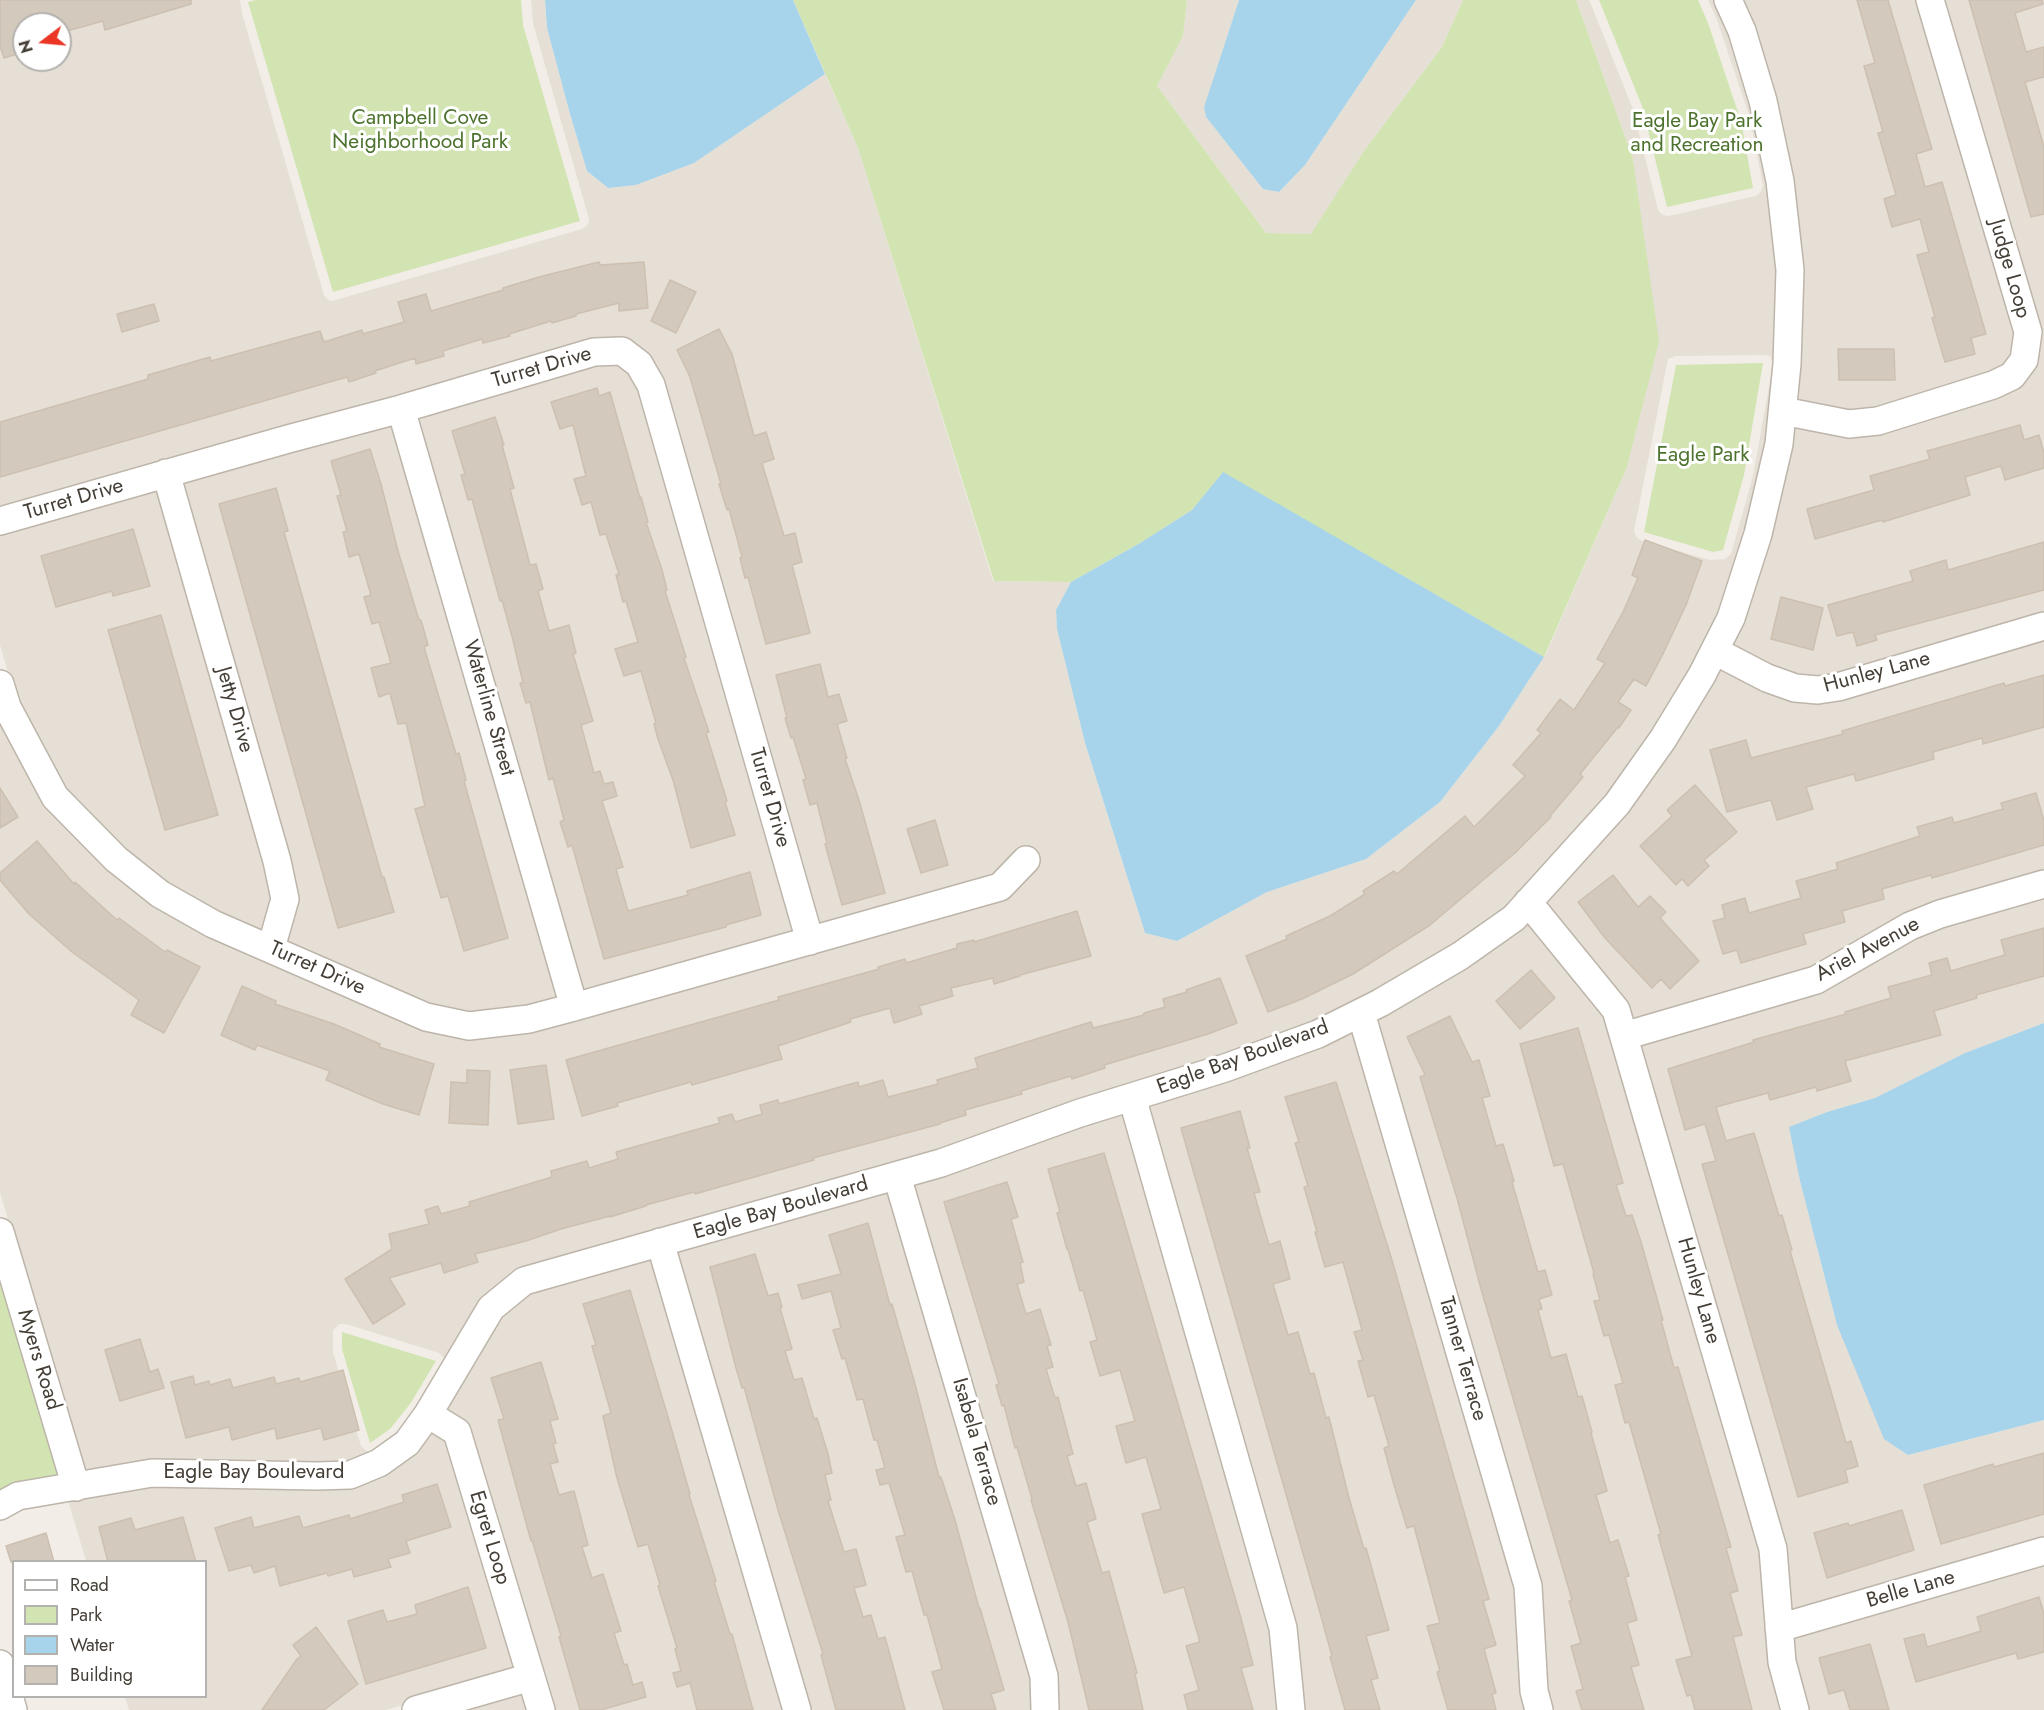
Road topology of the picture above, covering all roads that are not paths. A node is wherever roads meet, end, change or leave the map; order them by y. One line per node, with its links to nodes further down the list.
1 (1728, 0): 4 (street, Eagle Bay Boulevard)
2 (1930, 0): 4 (street, Judge Loop)
3 (402, 409): 5 (street, Turret Drive); 13 (street, Turret Drive); 15 (street, Waterline Street)
4 (1783, 411): 8 (street, Eagle Bay Boulevard)
5 (166, 473): 6 (street, Turret Drive); 14 (street, Jetty Drive)
6 (0, 521)
7 (2044, 626): 8 (street, Hunley Lane)
8 (1714, 651): 12 (street, Eagle Bay Boulevard)
9 (0, 684): 14 (street, Turret Drive)
10 (1026, 860): 13 (street, Turret Drive)
11 (2044, 884): 17 (street, Ariel Avenue)
12 (1528, 902): 16 (street, Eagle Bay Boulevard); 17 (street, Hunley Lane)
13 (810, 941): 15 (street, Turret Drive)
14 (271, 948): 15 (street, Turret Drive)
15 (574, 1007)
16 (1361, 1013): 18 (street, Eagle Bay Boulevard); 35 (street, Tanner Terrace)
17 (1624, 1036): 26 (street, Hunley Lane)
18 (1132, 1097): 19 (street, Eagle Bay Boulevard); 34 (street)
19 (897, 1176): 21 (street, Eagle Bay Boulevard); 33 (street, Isabela Terrace)
20 (0, 1232): 23 (street, Myers Road)
21 (660, 1242): 22 (street, Eagle Bay Boulevard); 32 (street)
22 (428, 1414): 23 (street, Eagle Bay Boulevard); 28 (street, Egret Loop)
23 (76, 1487): 24 (street, Eagle Bay Boulevard)
24 (0, 1506)
25 (2044, 1551): 26 (street, Belle Lane)
26 (1779, 1628): 36 (street, Hunley Lane)
27 (0, 1664): 29 (street)
28 (531, 1677): 30 (street); 31 (street, Egret Loop)
29 (14, 1710)
30 (416, 1710)
31 (540, 1710)
32 (797, 1710)
33 (1045, 1710)
34 (1291, 1710)
35 (1539, 1710)
36 (1795, 1710)

